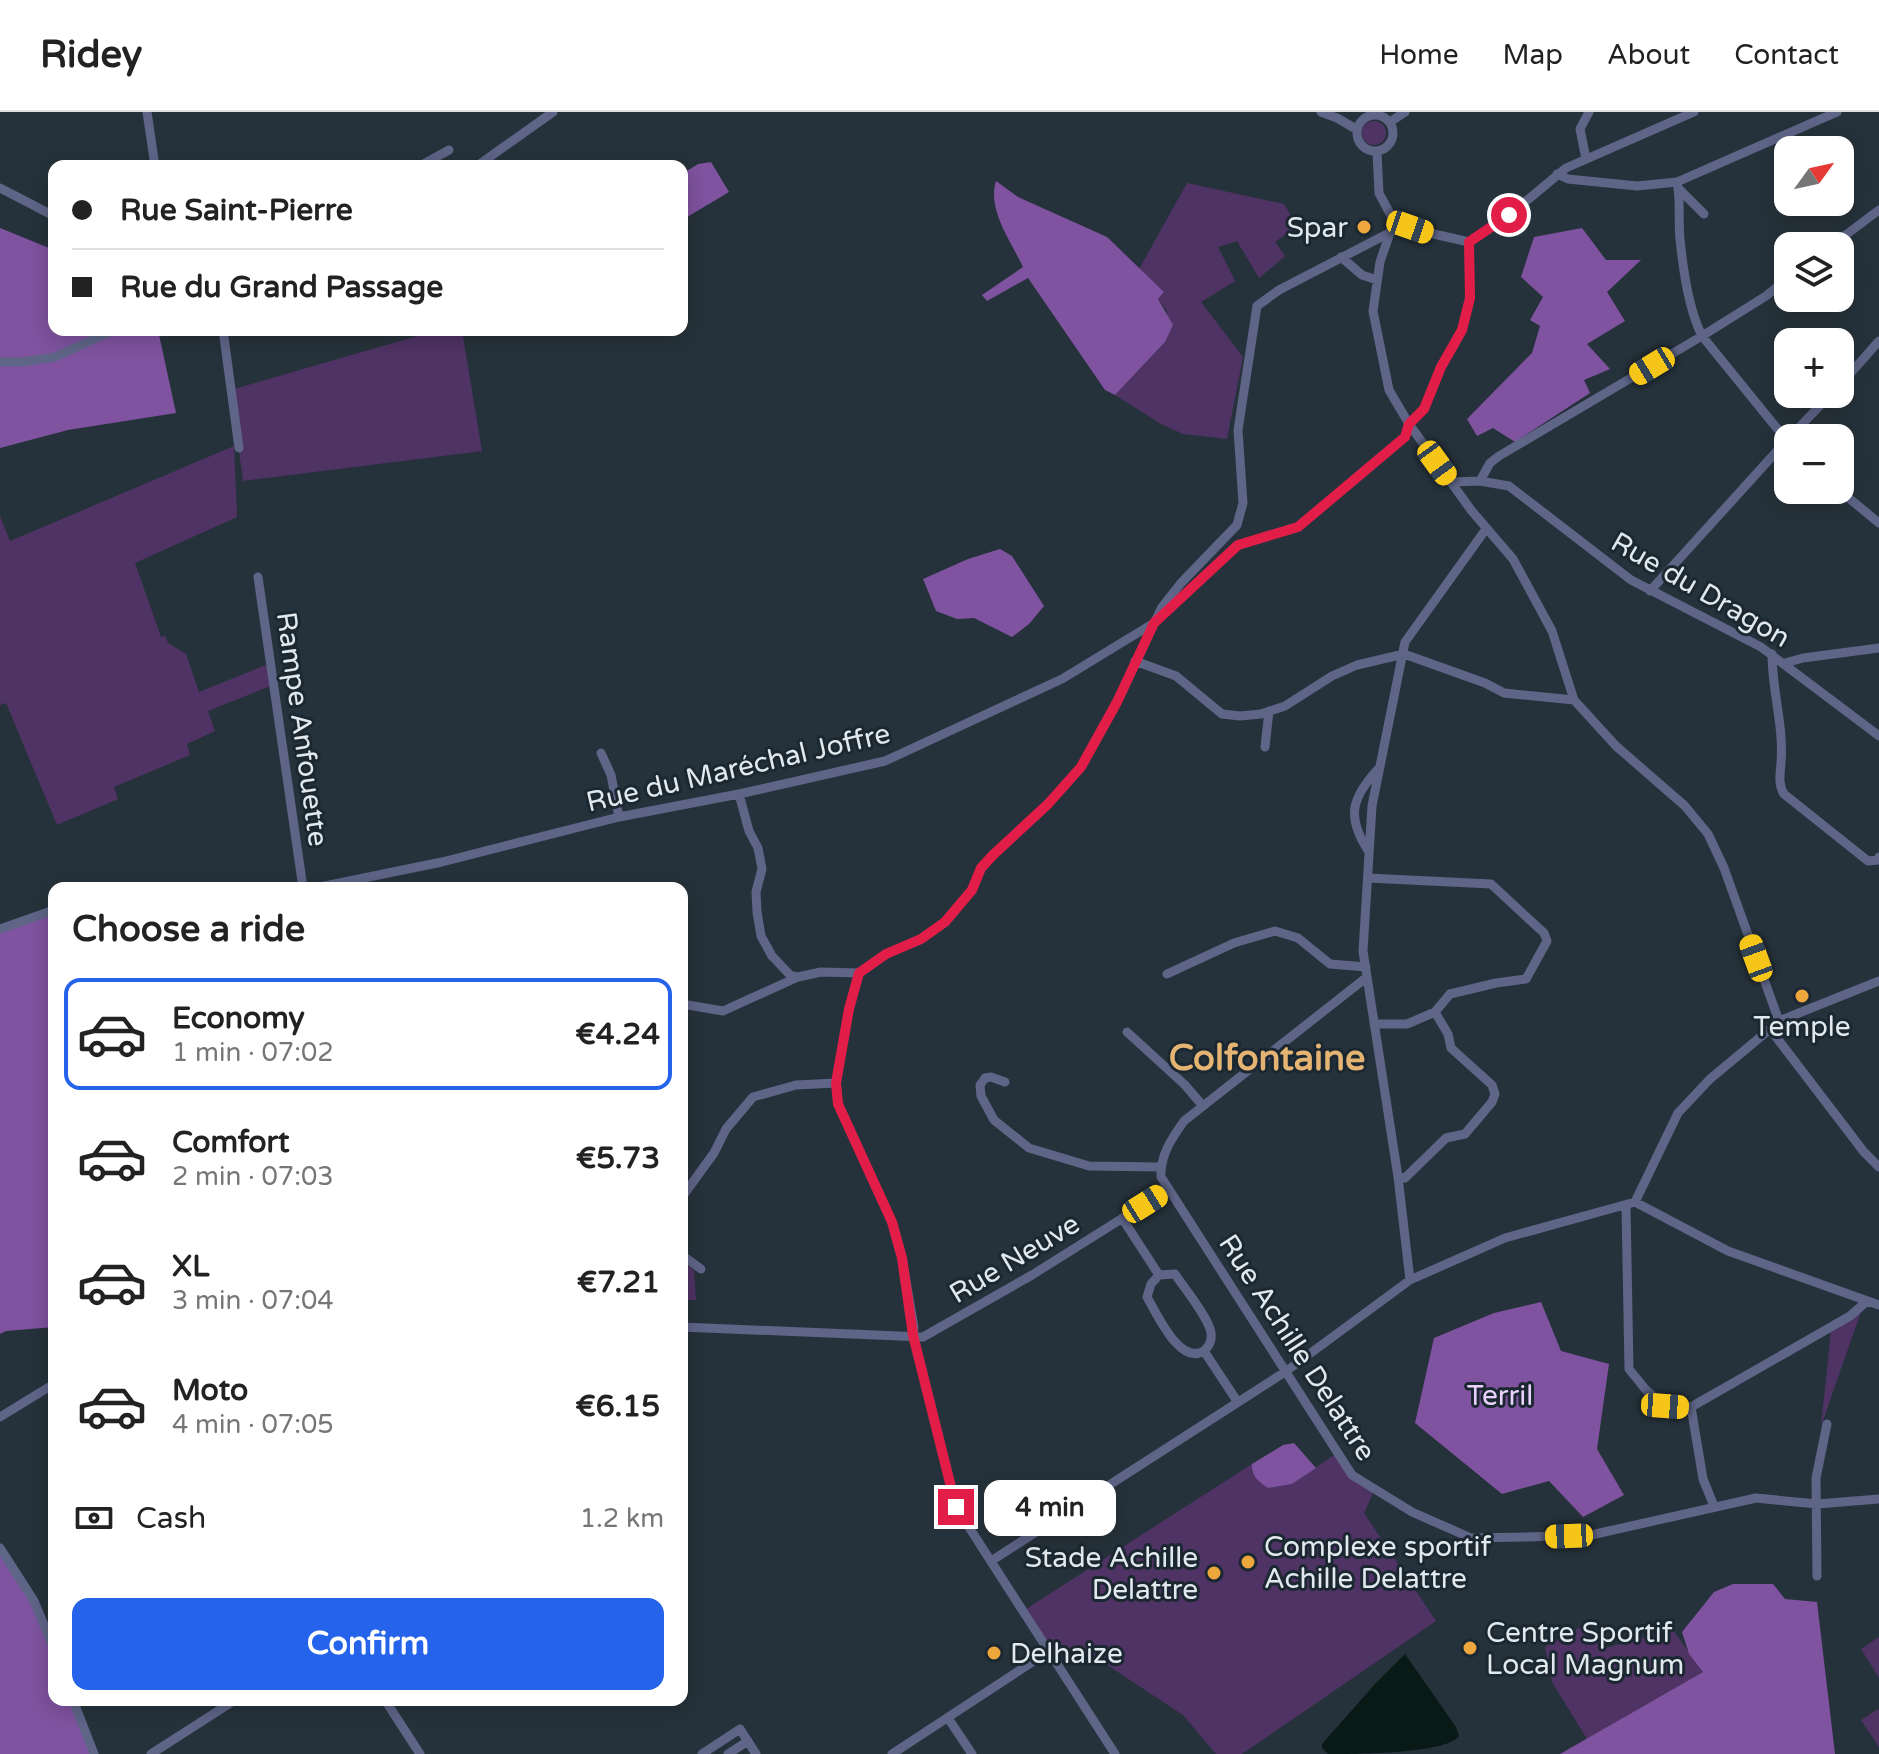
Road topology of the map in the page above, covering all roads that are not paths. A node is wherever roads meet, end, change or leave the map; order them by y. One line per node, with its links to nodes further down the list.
1 (147, 112): 14 (street)
2 (553, 112): 16 (street)
3 (1321, 112): 10 (street)
4 (1405, 112): 9 (street)
5 (1589, 112): 13 (street)
6 (1694, 112): 13 (street)
7 (1837, 112): 18 (street)
8 (1371, 113): 9 (street); 10 (street)
9 (1390, 122): 12 (street)
10 (1356, 129): 12 (street)
11 (449, 150): 15 (street)
12 (1377, 152): 23 (street)
13 (1586, 159): 17 (street)
14 (154, 160)
15 (431, 160)
16 (485, 160)
17 (1557, 174): 18 (street); 26 (street)
18 (1678, 186): 22 (street); 32 (street)
19 (0, 188): 21 (street)
20 (1879, 210): 25 (street)
21 (48, 213)
22 (1704, 214)
23 (1394, 221): 24 (street); 26 (street)
24 (1391, 232): 27 (street); 28 (street)
25 (1850, 232)
26 (1469, 242): 37 (street, Rue du Maréchal Joffre)
27 (1341, 257): 28 (street); 49 (street)
28 (1377, 280): 37 (street)
29 (1774, 289): 32 (street)
30 (101, 336): 34 (street)
31 (224, 336): 40 (street)
32 (1702, 336): 38 (street); 42 (street)
33 (1879, 341): 35 (street)
34 (0, 362)
35 (1854, 369)
36 (1818, 408): 39 (street)
37 (1409, 424): 43 (street); 49 (street, Rue du Maréchal Joffre)
38 (1775, 424)
39 (1803, 424)
40 (239, 448)
41 (1774, 455): 48 (street)
42 (1480, 481): 43 (street, Rue du Dragon); 48 (street, Rue du Dragon)
43 (1451, 482): 46 (street)
44 (1854, 502): 45 (street)
45 (1879, 523)
46 (1486, 529): 51 (street); 55 (street)
47 (258, 577): 66 (street, Rampe Anfouette)
48 (1650, 591): 52 (street, Rue du Dragon)
49 (1154, 623): 53 (street); 61 (street, Rue du Maréchal Joffre)
50 (1879, 648): 54 (street)
51 (1404, 654): 55 (street); 56 (street); 60 (street)
52 (1772, 654): 54 (street, Rue du Dragon); 64 (street)
53 (1135, 661): 56 (street); 71 (street)
54 (1785, 663): 57 (street, Rue du Dragon)
55 (1574, 700): 77 (street)
56 (1269, 711): 58 (street)
57 (1879, 736)
58 (1265, 747)
59 (601, 753): 62 (street)
60 (1381, 766): 63 (street); 63 (street)
61 (739, 794): 62 (street, Rue du Maréchal Joffre); 73 (street)
62 (619, 817): 67 (street, Rue du Maréchal Joffre)
63 (1369, 852): 65 (street)
64 (1879, 857)
65 (1368, 878): 70 (street); 76 (street)
66 (302, 882)
67 (344, 882)
68 (48, 912): 69 (street)
69 (0, 929)
70 (1366, 972): 72 (street); 78 (street); 83 (street)
71 (859, 973): 73 (street); 82 (street)
72 (1167, 974)
73 (798, 977): 75 (street)
74 (1879, 981): 77 (street)
75 (688, 1005)
76 (1435, 1012): 78 (street); 86 (street)
77 (1779, 1021): 79 (street)
78 (1374, 1024): 86 (street)
79 (1770, 1029): 85 (street); 89 (street)
80 (1127, 1032): 83 (street)
81 (1005, 1082): 84 (street)
82 (836, 1083): 87 (street); 98 (street)
83 (1203, 1106): 84 (street)
84 (1160, 1167): 88 (street, Rue Achille Delattre)
85 (1879, 1167)
86 (1398, 1177): 94 (street)
87 (688, 1189)
88 (1169, 1189): 90 (street, Rue Neuve); 100 (street, Rue Achille Delattre)
89 (1630, 1204): 94 (street); 95 (street); 103 (street)
90 (1122, 1218): 93 (street); 98 (street, Rue Neuve)
91 (688, 1259): 92 (street)
92 (701, 1269)
93 (1159, 1275): 99 (street); 99 (street)
94 (1410, 1280): 100 (street)
95 (1866, 1302): 96 (street); 103 (street)
96 (1879, 1305)
97 (688, 1327): 98 (street, Rue Neuve)
98 (913, 1335): 110 (street)
99 (1204, 1351): 102 (street)
100 (1285, 1372): 102 (street); 108 (street, Rue Achille Delattre)
101 (48, 1388): 104 (street)
102 (1237, 1401): 110 (street)
103 (1691, 1407): 108 (street)
104 (0, 1417)
105 (1827, 1424): 107 (street)
106 (1879, 1499): 107 (street, Rue Achille Delattre)
107 (1817, 1504): 108 (street, Rue Achille Delattre); 111 (street)
108 (1714, 1506)
109 (0, 1548): 112 (street)
110 (991, 1561): 113 (street)
111 (1817, 1576)
112 (48, 1635)
113 (1049, 1651): 117 (street); 127 (street)
114 (75, 1706): 119 (street)
115 (226, 1706): 120 (street)
116 (389, 1706): 121 (street)
117 (948, 1718): 125 (street); 126 (street)
118 (748, 1741): 122 (street); 123 (street); 124 (street)
119 (94, 1754)
120 (151, 1754)
121 (420, 1754)
122 (702, 1754)
123 (728, 1754)
124 (756, 1754)
125 (892, 1754)
126 (972, 1754)
127 (1115, 1754)

